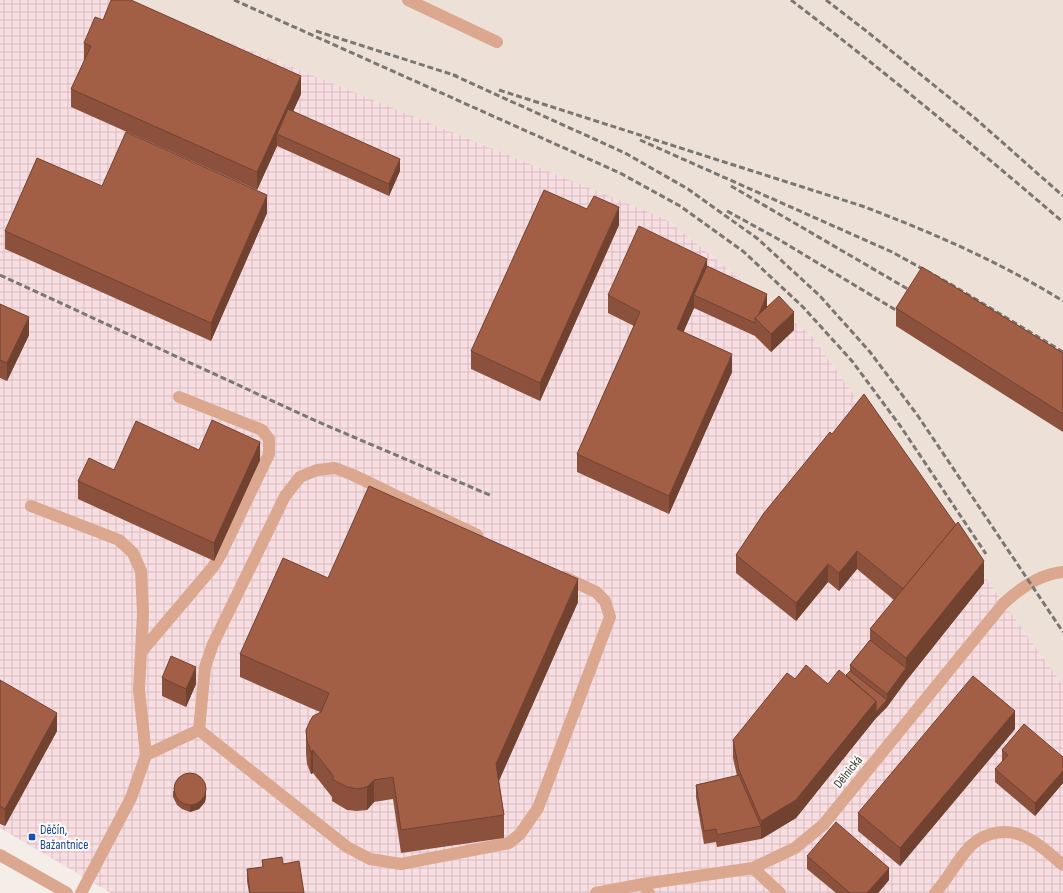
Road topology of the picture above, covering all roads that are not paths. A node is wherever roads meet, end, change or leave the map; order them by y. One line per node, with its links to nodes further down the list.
1 (408, 0): 2 (street)
2 (497, 42)
3 (179, 397): 8 (street)
4 (31, 506): 8 (street)
5 (490, 541): 9 (street)
6 (554, 572): 9 (street)
7 (1063, 572): 13 (street, Dělnická)
8 (141, 652): 10 (street)
9 (199, 730): 10 (street)
10 (146, 755): 17 (street)
11 (0, 855): 16 (street)
12 (1063, 865): 15 (street)
13 (753, 868): 14 (street, Dělnická); 19 (street)
14 (646, 889): 18 (street, Dělnická)
15 (939, 892)
16 (67, 893)
17 (81, 893)
18 (596, 893)
19 (780, 893)

